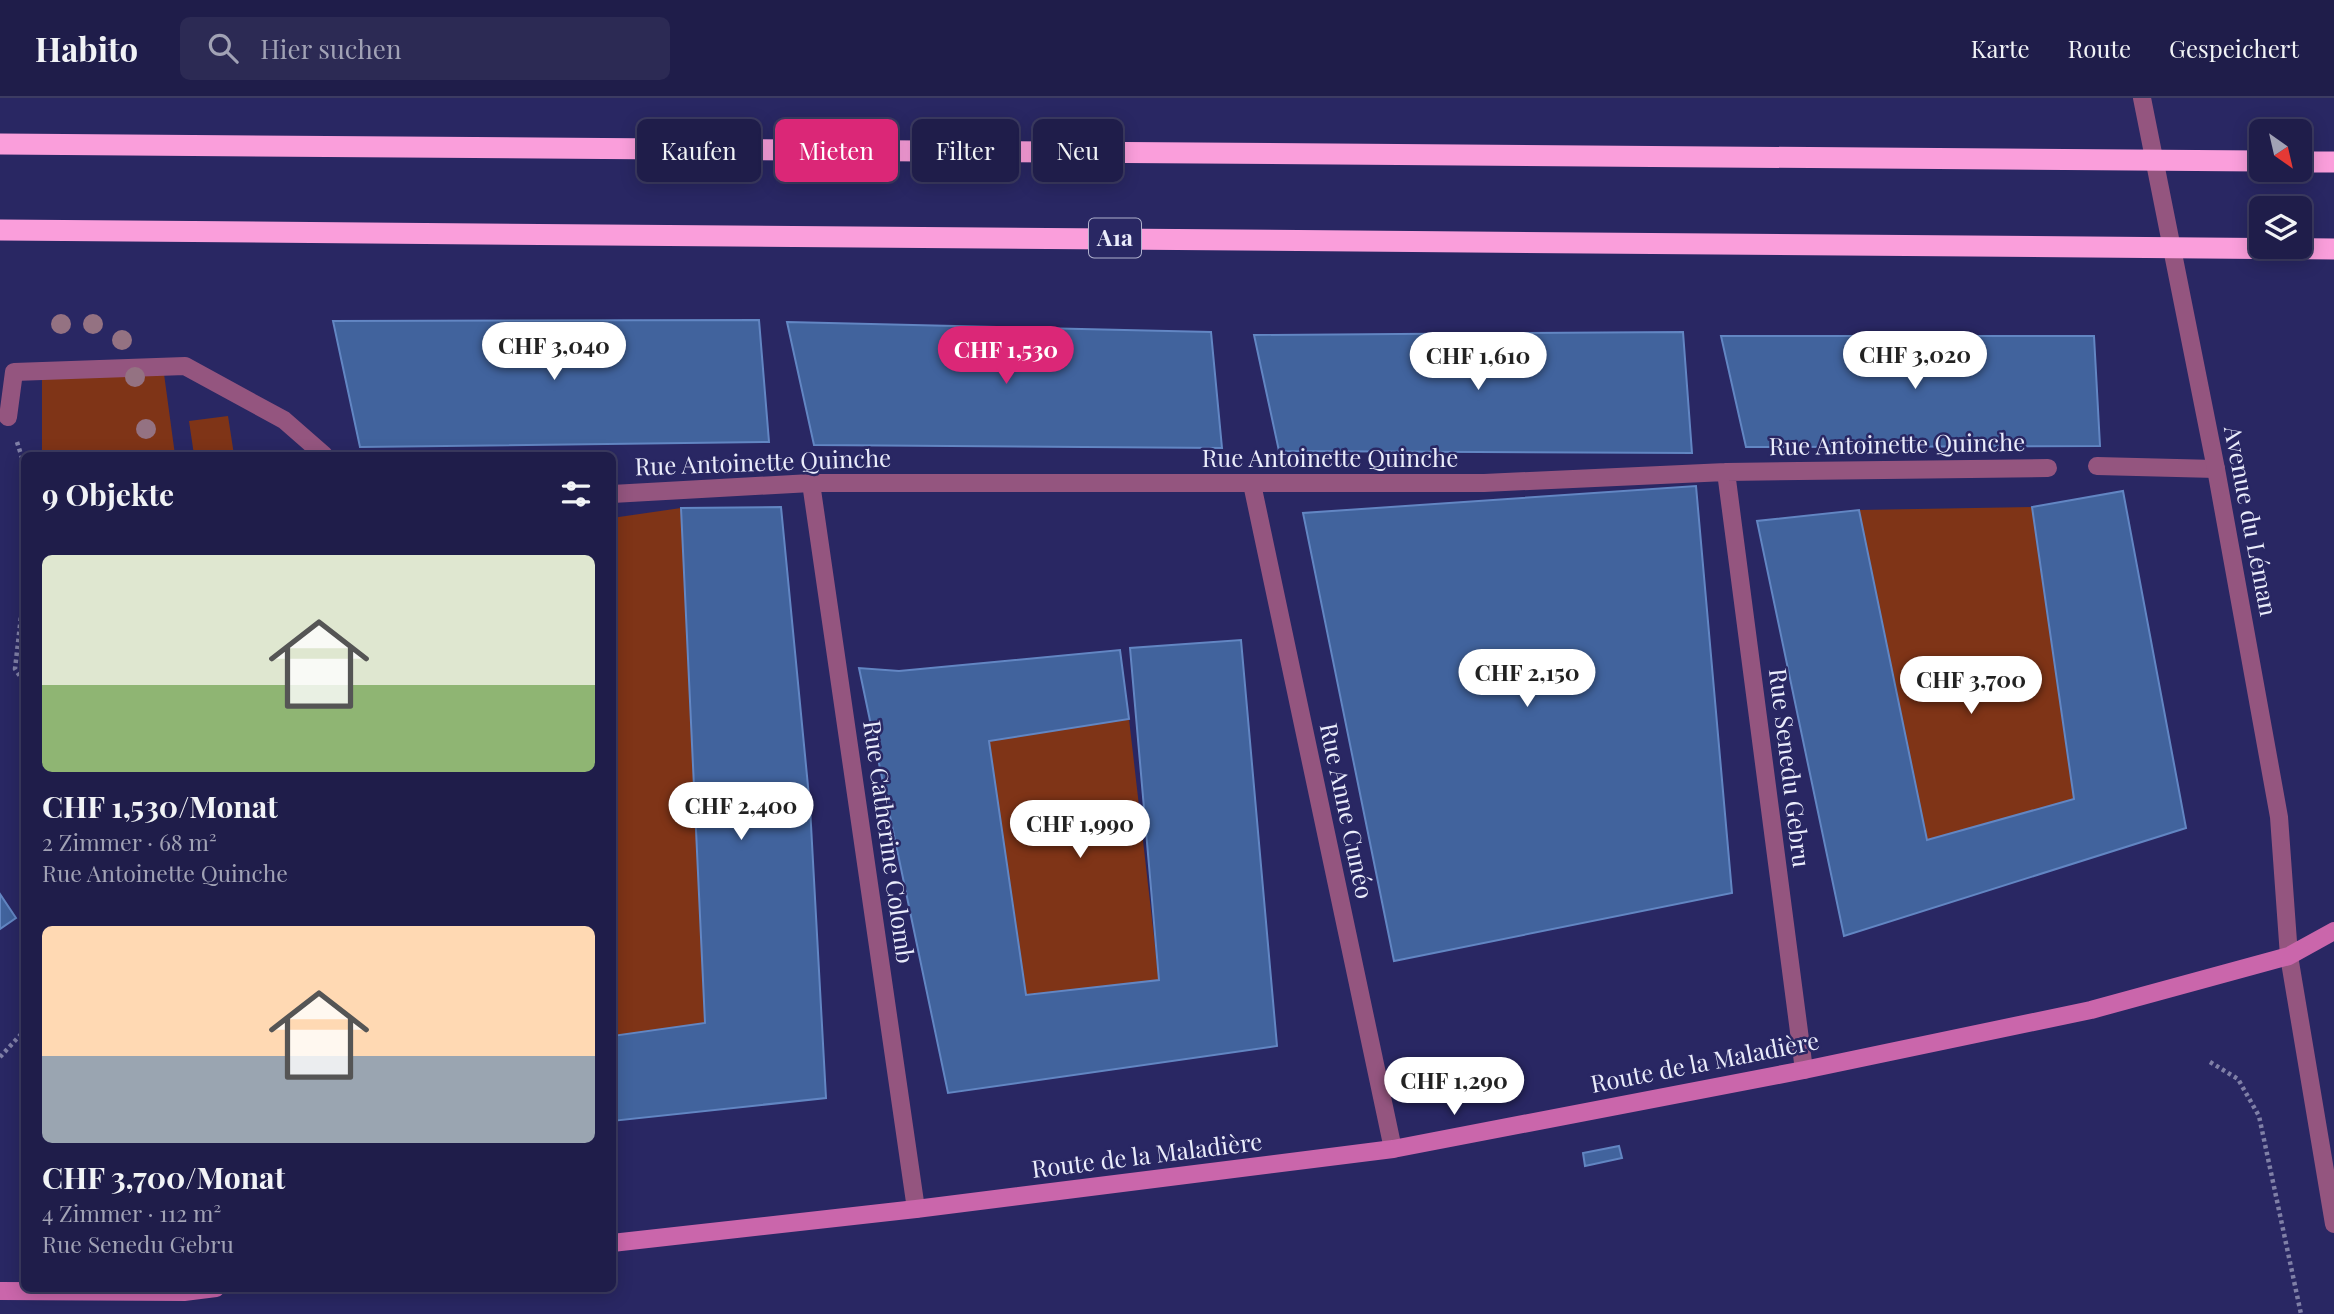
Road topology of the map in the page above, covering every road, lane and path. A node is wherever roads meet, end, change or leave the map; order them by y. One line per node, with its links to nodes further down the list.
1 (2142, 98): 12 (street, Avenue du Léman)
2 (0, 144): 3 (highway)
3 (2249, 161)
4 (2312, 162): 5 (highway)
5 (2334, 162)
6 (0, 232): 7 (highway, A1a)
7 (2334, 249)
8 (8, 417): 9 (street)
9 (321, 452)
10 (2097, 466): 12 (street)
11 (2048, 468): 13 (street, Rue Antoinette Quinche)
12 (2216, 469): 20 (street, Avenue du Léman)
13 (1726, 472): 15 (street, Rue Antoinette Quinche); 24 (street, Rue Senedu Gebru)
14 (811, 482): 15 (street, Rue Antoinette Quinche); 16 (street, Rue Antoinette Quinche); 26 (street, Rue Catherine Colomb)
15 (1252, 484): 25 (street, Rue Anne Cunéo)
16 (616, 494)
17 (21, 616): 18 (path)
18 (21, 678)
19 (2334, 931): 20 (main road, Route de la Maladière)
20 (2289, 956): 24 (main road, Route de la Maladière); 27 (street, Avenue du Léman)
21 (21, 1034): 22 (path)
22 (0, 1057)
23 (2210, 1062): 29 (path)
24 (1804, 1070): 25 (main road, Route de la Maladière)
25 (1393, 1149): 26 (main road, Route de la Maladière)
26 (916, 1209): 28 (main road, Route de la Maladière)
27 (2334, 1224)
28 (616, 1243)
29 (2301, 1314)

